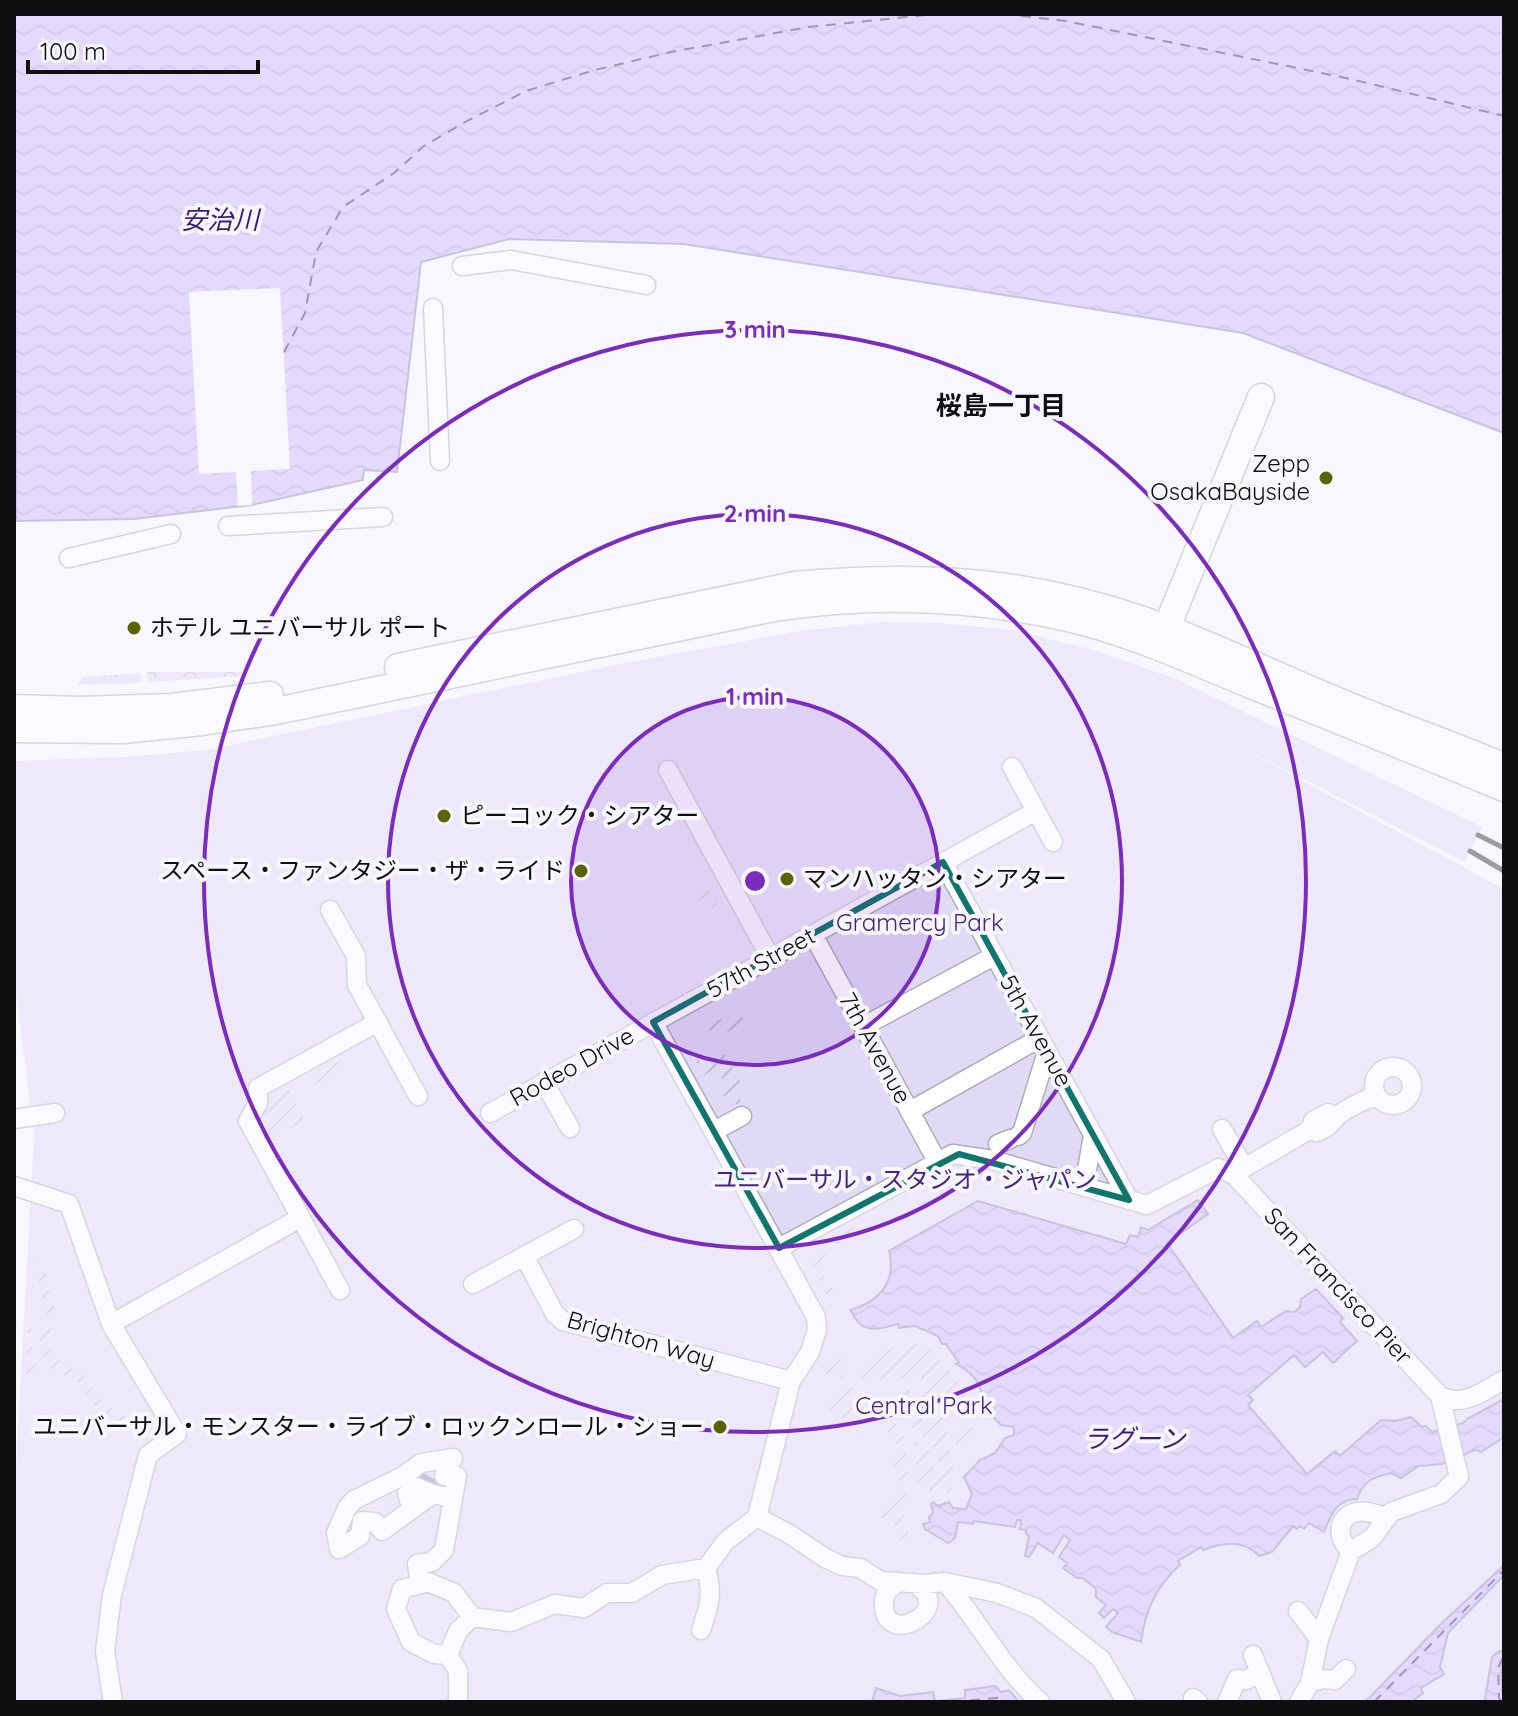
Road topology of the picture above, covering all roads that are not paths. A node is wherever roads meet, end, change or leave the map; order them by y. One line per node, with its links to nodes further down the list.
1 (462, 266): 2 (street)
2 (646, 285)
3 (433, 308): 5 (street)
4 (1261, 397): 10 (street)
5 (440, 461)
6 (383, 517): 7 (street)
7 (228, 526)
8 (171, 534): 9 (street)
9 (69, 558)
10 (1165, 639): 11 (street); 12 (street); 14 (street); 16 (street)
11 (14, 708)
12 (14, 729)
13 (1012, 767): 17 (street)
14 (1504, 767)
15 (668, 770): 23 (street)
16 (1504, 788)
17 (1036, 811): 18 (street); 19 (street, 57th Street)
18 (1053, 842)
19 (943, 862): 21 (street, 57th Street); 22 (street, 5th Avenue)
20 (330, 910): 24 (street)
21 (813, 935): 23 (street, 57th Street); 26 (street, 7th Avenue)
22 (994, 956): 26 (street); 27 (street, 5th Avenue)
23 (771, 959): 25 (street, 57th Street)
24 (378, 1022): 30 (street); 51 (street)
25 (653, 1022): 28 (street, Rodeo Drive); 38 (street)
26 (864, 1026): 31 (street, 7th Avenue)
27 (1044, 1045): 31 (street); 39 (street, 5th Avenue); 40 (street)
28 (544, 1082): 33 (street, Rodeo Drive); 37 (street)
29 (1376, 1095): 42 (street)
30 (418, 1096)
31 (910, 1111): 41 (street, 7th Avenue)
32 (55, 1113): 35 (street)
33 (490, 1113)
34 (742, 1116): 38 (street)
35 (14, 1119)
36 (1218, 1122): 42 (street, San Francisco Pier)
37 (570, 1128)
38 (714, 1131): 48 (street)
39 (1093, 1135): 44 (street); 45 (street, 5th Avenue)
40 (1009, 1140)
41 (937, 1161): 44 (street); 48 (street)
42 (1240, 1172): 45 (street); 55 (street, San Francisco Pier)
43 (14, 1186): 52 (street)
44 (1084, 1187): 45 (street)
45 (1129, 1200)
46 (293, 1222): 52 (street)
47 (574, 1229): 49 (street)
48 (779, 1248): 54 (street)
49 (524, 1256): 50 (street); 54 (street, Brighton Way)
50 (473, 1284)
51 (340, 1290)
52 (111, 1324): 73 (street)
53 (1504, 1380): 55 (street)
54 (791, 1381): 57 (street)
55 (1440, 1396): 58 (street)
56 (443, 1496): 56 (street); 62 (street)
57 (757, 1517): 60 (street); 61 (street)
58 (1387, 1518): 59 (street); 59 (street)
59 (1351, 1551): 66 (street)
60 (706, 1568): 64 (street); 65 (street)
61 (945, 1582): 75 (street); 76 (street)
62 (420, 1584): 64 (street); 67 (street)
63 (1298, 1611): 66 (street)
64 (472, 1617): 67 (street)
65 (701, 1630)
66 (1319, 1639): 71 (street)
67 (448, 1655): 74 (street)
68 (1253, 1655): 70 (street)
69 (1346, 1669): 71 (street)
70 (1260, 1673): 72 (street); 77 (street)
71 (1310, 1683): 78 (street)
72 (1269, 1701)
73 (113, 1702)
74 (458, 1702)
75 (1040, 1702)
76 (1126, 1702)
77 (1227, 1702)
78 (1299, 1702)

